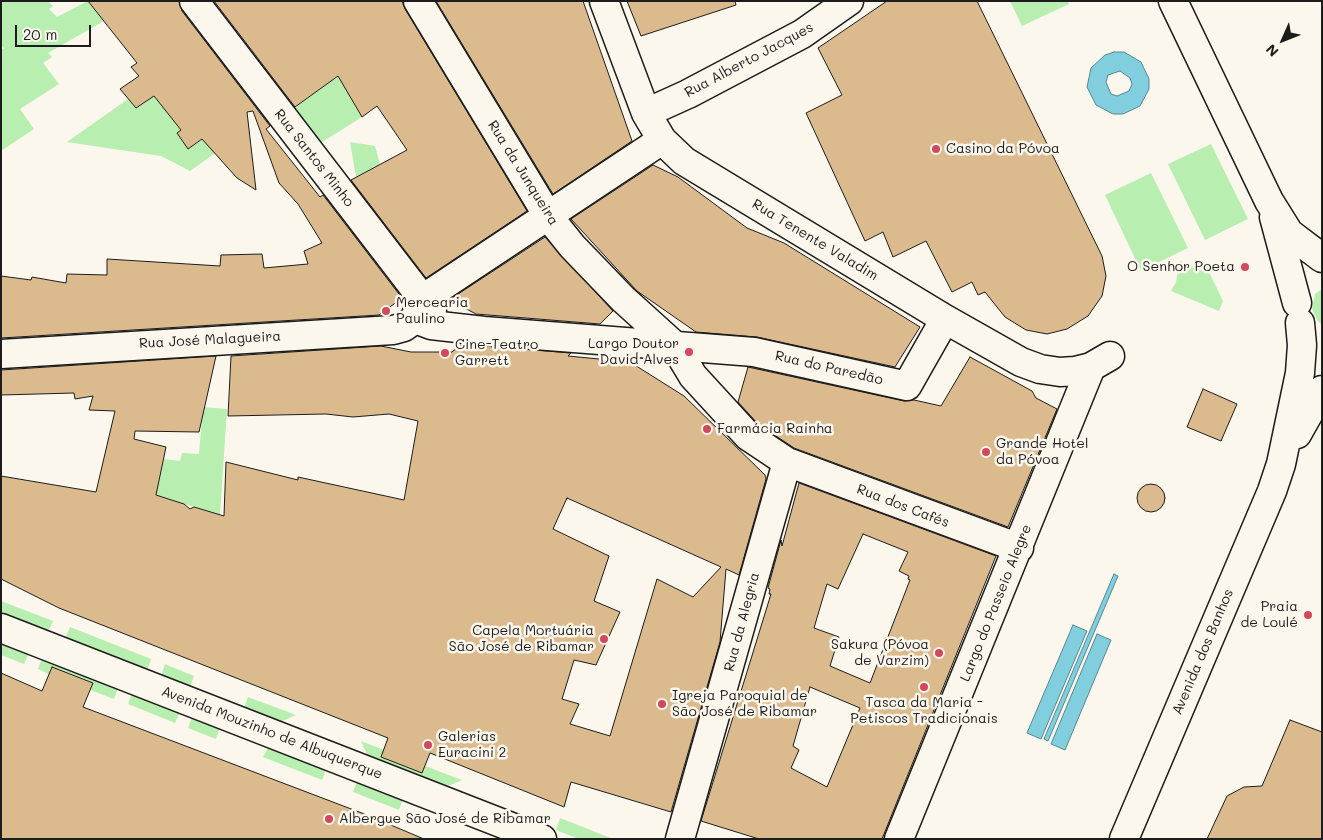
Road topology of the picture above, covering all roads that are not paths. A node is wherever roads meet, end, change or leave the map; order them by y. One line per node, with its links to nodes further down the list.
1 (194, 1): 14 (street, Rua Santos Minho)
2 (418, 1): 9 (street, Rua da Junqueira)
3 (604, 1): 6 (street, Rua Tenente Valadim)
4 (849, 1): 6 (street, Rua Alberto Jacques)
5 (1173, 1): 8 (street)
6 (646, 113): 7 (street, Rua Tenente Valadim)
7 (662, 140): 9 (street); 13 (street, Rua Tenente Valadim)
8 (1269, 201): 10 (street); 12 (street, Avenida dos Banhos)
9 (548, 216): 14 (street); 16 (street, Rua da Junqueira)
10 (1322, 258)
11 (1322, 270): 12 (street)
12 (1298, 313): 15 (street); 21 (street, Avenida dos Banhos)
13 (945, 319): 16 (street, Rua do Paredão); 18 (street, Rua Tenente Valadim)
14 (423, 322): 16 (street); 17 (street, Rua José Malagueira)
15 (1322, 342)
16 (675, 346): 20 (street, Rua da Junqueira)
17 (1, 354)
18 (1100, 362): 22 (street, Largo do Passeio Alegre)
19 (1322, 390): 21 (street, Avenida dos Banhos)
20 (786, 462): 22 (street, Rua dos Cafés); 25 (street, Rua da Alegria)
21 (1280, 464): 27 (street, Avenida dos Banhos)
22 (1019, 548): 26 (street, Largo do Passeio Alegre)
23 (1, 628): 24 (street, Avenida Mouzinho de Albuquerque)
24 (542, 839)
25 (680, 839)
26 (900, 839)
27 (1124, 839)

